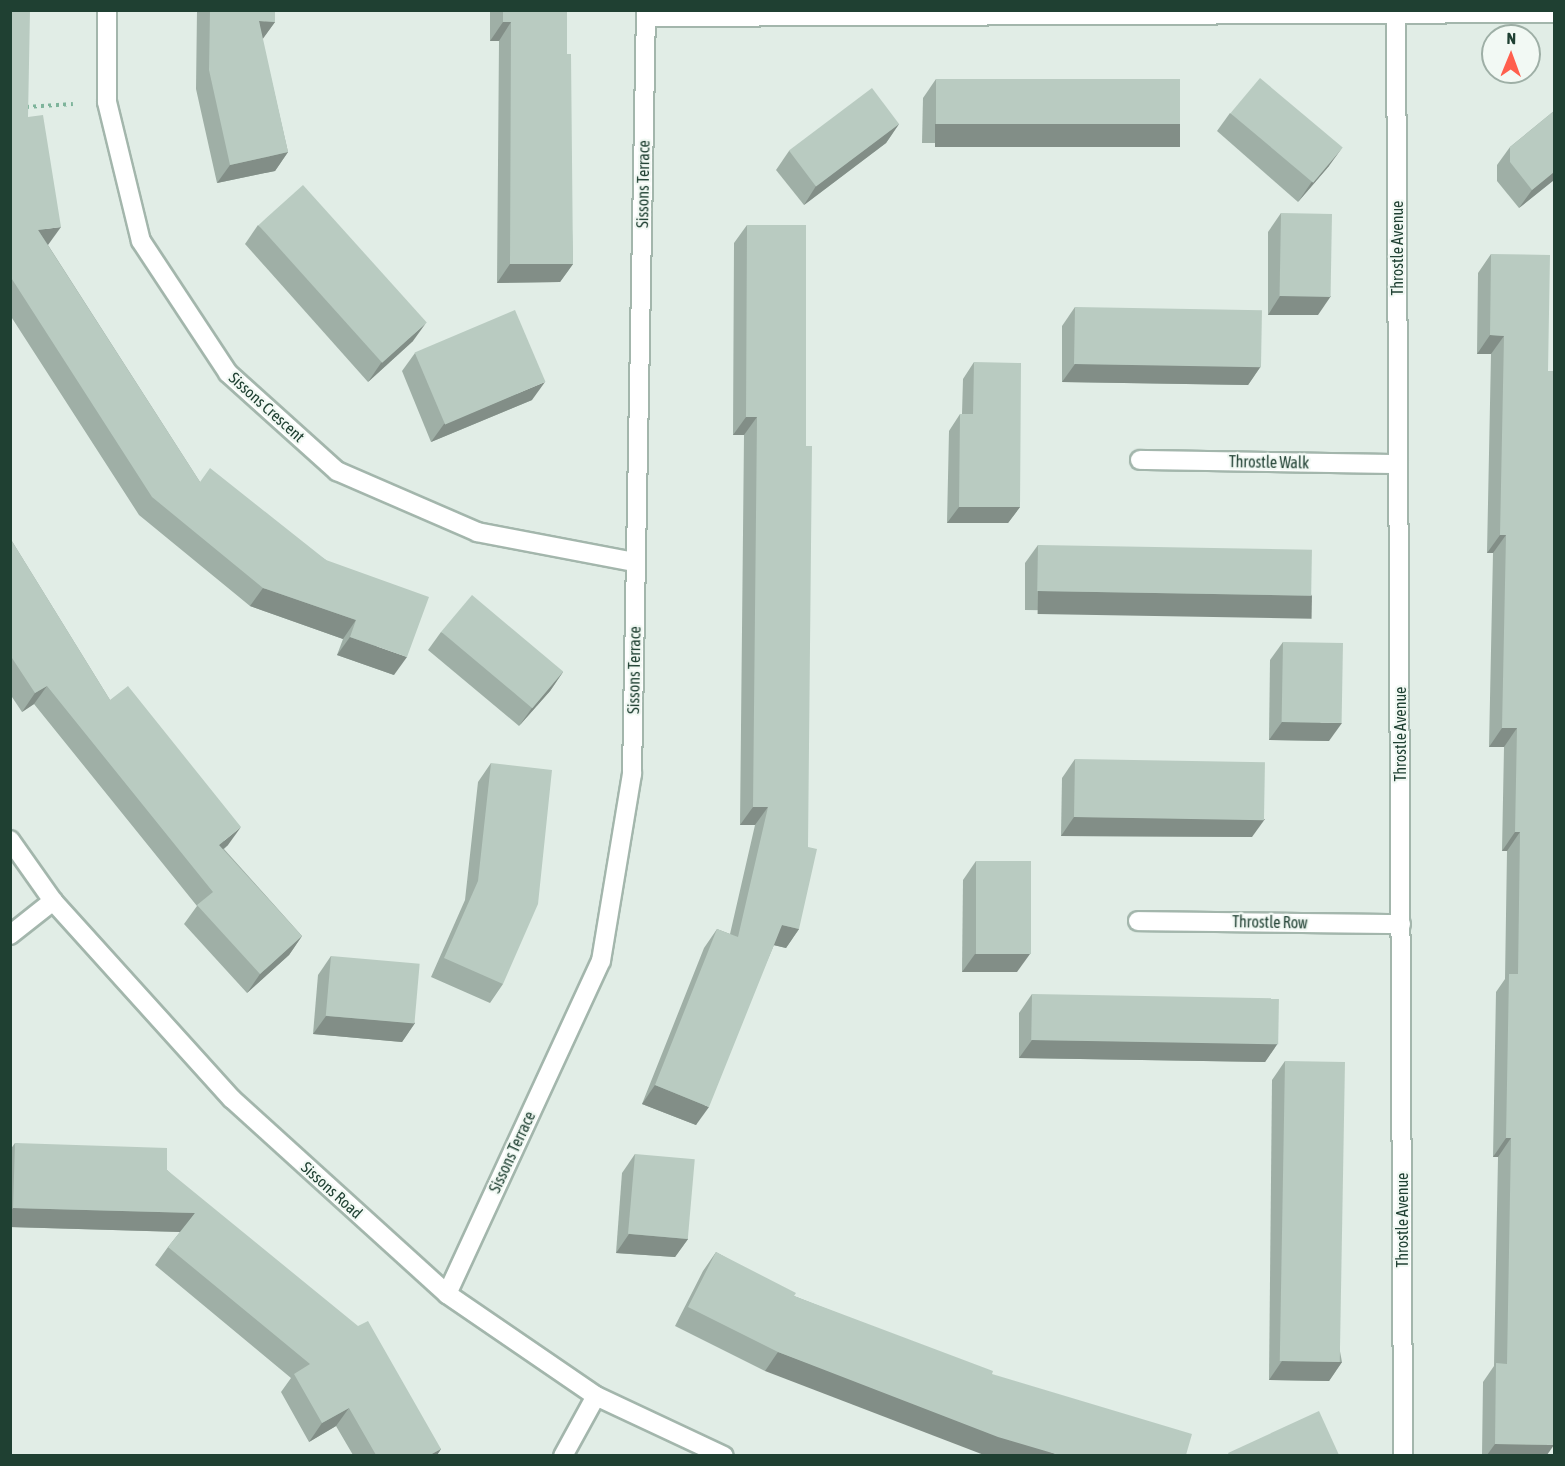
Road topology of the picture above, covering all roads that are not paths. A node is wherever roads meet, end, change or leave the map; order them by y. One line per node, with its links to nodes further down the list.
1 (107, 10): 7 (street, Sissons Crescent)
2 (1396, 13): 3 (street); 4 (street); 6 (street, Throstle Avenue)
3 (1554, 13)
4 (646, 14): 7 (street, Sissons Terrace)
5 (1140, 459): 6 (street, Throstle Walk)
6 (1398, 464): 11 (street, Throstle Avenue)
7 (635, 562): 13 (street, Sissons Terrace)
8 (10, 840): 9 (street, Sissons Road)
9 (53, 901): 12 (street); 13 (street, Sissons Road)
10 (1138, 921): 11 (street, Throstle Row)
11 (1401, 924): 17 (street, Throstle Avenue)
12 (10, 935)
13 (447, 1294): 14 (street, Sissons Road)
14 (596, 1396): 15 (street); 16 (street, Sissons Road)
15 (563, 1455)
16 (724, 1455)
17 (1403, 1455)

